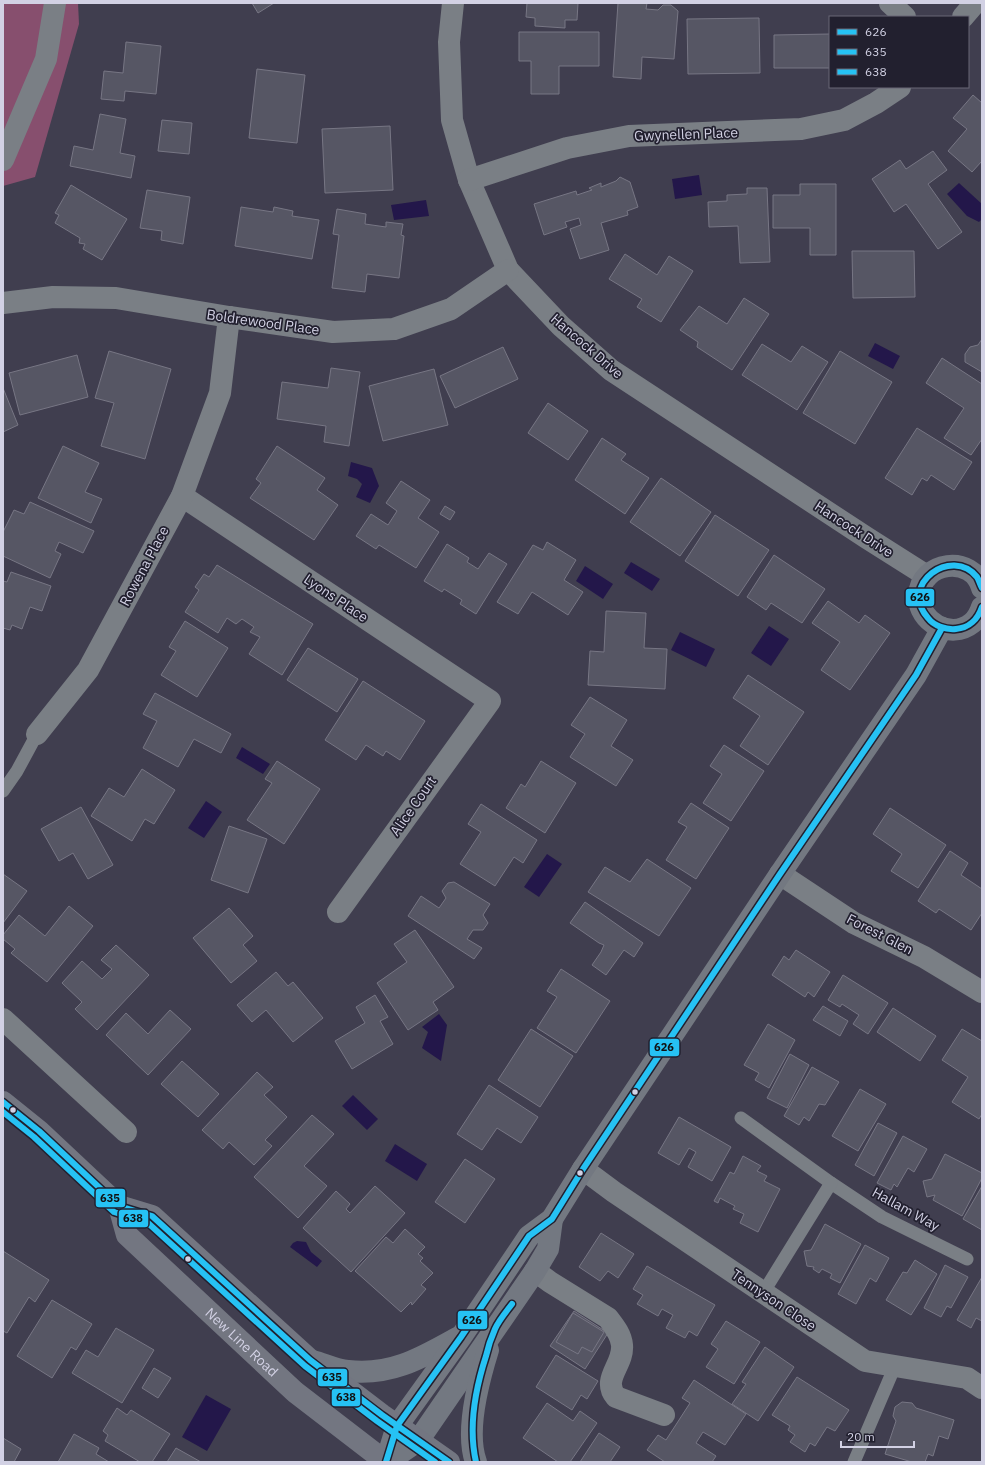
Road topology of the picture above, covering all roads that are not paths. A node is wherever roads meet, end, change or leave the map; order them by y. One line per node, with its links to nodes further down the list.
1 (55, 3): 8 (street)
2 (453, 3): 9 (street, Hancock Drive)
3 (890, 3): 5 (street)
4 (975, 3): 6 (street)
5 (904, 16)
6 (964, 16)
7 (898, 88): 9 (street, Gwynellen Place)
8 (3, 160)
9 (469, 180): 10 (street, Hancock Drive)
10 (508, 270): 12 (street, Boldrewood Place); 15 (street, Hancock Drive)
11 (3, 303): 12 (street, Boldrewood Place)
12 (229, 317): 13 (street, Rowena Place)
13 (182, 496): 18 (street, Lyons Place); 19 (street, Rowena Place)
14 (979, 575): 15 (main road)
15 (927, 576): 17 (main road)
16 (980, 615): 17 (main road)
17 (942, 628): 21 (main road)
18 (490, 701): 22 (street, Alice Court)
19 (37, 734): 20 (lane, Rowena Place)
20 (3, 791)
21 (780, 874): 23 (street, Forest Glen); 28 (main road)
22 (338, 912)
23 (982, 992)
24 (3, 1019): 27 (street)
25 (3, 1102): 30 (main road, New Line Road)
26 (741, 1118): 29 (lane, Hallam Way)
27 (126, 1132)
28 (583, 1169): 31 (main road); 34 (street, Tennyson Close)
29 (831, 1183): 32 (lane, Hallam Way); 34 (lane)
30 (119, 1206): 37 (main road, New Line Road); 43 (main road, New Line Road)
31 (552, 1219): 33 (main road); 36 (main road)
32 (967, 1259)
33 (534, 1271): 35 (main road); 40 (street)
34 (763, 1293): 38 (street, Tennyson Close)
35 (493, 1331): 42 (main road); 45 (main road)
36 (461, 1336): 37 (main road); 41 (main road)
37 (310, 1360): 41 (main road, New Line Road)
38 (895, 1366): 39 (street, Tennyson Close); 46 (lane)
39 (982, 1388)
40 (664, 1415)
41 (397, 1426): 42 (main road, New Line Road); 43 (main road)
42 (418, 1441): 43 (main road); 44 (main road, New Line Road)
43 (386, 1462)
44 (449, 1462)
45 (476, 1462)
46 (854, 1462)

